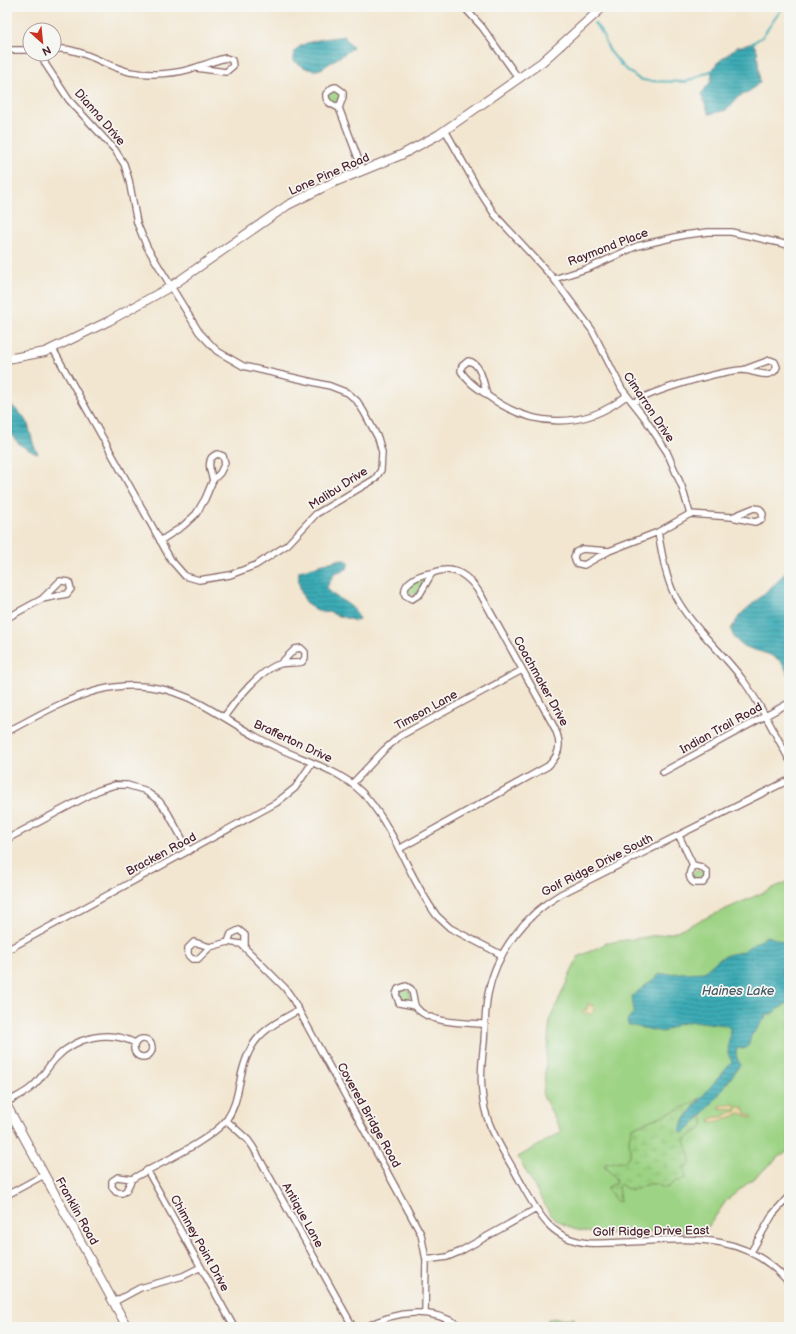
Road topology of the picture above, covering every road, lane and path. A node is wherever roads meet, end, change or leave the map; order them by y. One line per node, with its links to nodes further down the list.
1 (464, 7): 8 (street)
2 (603, 7): 8 (street, Lone Pine Road)
3 (7, 50): 4 (street)
4 (22, 50)
5 (62, 50): 7 (street)
6 (45, 62): 14 (street, Dianna Drive)
7 (196, 68): 7 (street)
8 (519, 78): 10 (street, Lone Pine Road)
9 (339, 108): 11 (street)
10 (445, 130): 11 (street, Lone Pine Road); 13 (street, Cimarron Drive)
11 (364, 170): 14 (street, Lone Pine Road)
12 (789, 245): 13 (street, Raymond Place)
13 (554, 279): 19 (street, Cimarron Drive)
14 (170, 287): 15 (street, Lone Pine Road); 25 (street, Malibu Drive)
15 (53, 349): 16 (street, Lone Pine Road); 25 (street, Malibu Drive)
16 (7, 359)
17 (743, 370): 17 (street); 20 (street)
18 (487, 395): 18 (street); 19 (street)
19 (626, 396): 20 (street, Cimarron Drive)
20 (633, 403): 22 (street, Cimarron Drive)
21 (213, 480): 25 (street)
22 (690, 514): 23 (street); 24 (street)
23 (732, 516): 23 (street)
24 (658, 532): 26 (street); 33 (street)
25 (160, 541)
26 (609, 551): 26 (street)
27 (432, 573): 27 (street, Coachmaker Drive); 31 (street, Coachmaker Drive)
28 (42, 599): 28 (street); 29 (street)
29 (7, 618)
30 (280, 664): 34 (street)
31 (522, 670): 40 (street, Timson Lane); 43 (street, Coachmaker Drive)
32 (789, 703): 33 (street, Indian Trail Road)
33 (766, 716): 36 (street); 38 (street, Indian Trail Road)
34 (224, 717): 35 (street, Brafferton Drive); 37 (street, Brafferton Drive)
35 (7, 732)
36 (789, 759)
37 (312, 763): 40 (street, Brafferton Drive); 44 (street, Bracken Road)
38 (663, 772)
39 (789, 780): 41 (street, Golf Ridge Drive South)
40 (352, 784): 43 (street, Brafferton Drive)
41 (679, 836): 45 (street); 50 (street, Golf Ridge Drive South)
42 (7, 839): 44 (street)
43 (399, 849): 50 (street, Brafferton Drive)
44 (189, 851): 49 (street, Bracken Road)
45 (693, 865)
46 (228, 942): 47 (street, Covered Bridge Road); 48 (street, Covered Bridge Road); 48 (street, Covered Bridge Road)
47 (210, 946)
48 (245, 946): 52 (street, Covered Bridge Road)
49 (7, 950)
50 (502, 956): 53 (street, Golf Ridge Drive South)
51 (415, 1006): 53 (street)
52 (299, 1010): 57 (street); 65 (street, Covered Bridge Road)
53 (485, 1024): 63 (street, Golf Ridge Drive South)
54 (134, 1043): 55 (street)
55 (7, 1102)
56 (7, 1106): 59 (street, Franklin Road)
57 (226, 1120): 58 (street); 72 (street, Antique Lane)
58 (147, 1170): 60 (street); 66 (street, Chimney Point Drive)
59 (44, 1175): 61 (street); 68 (street, Franklin Road)
60 (132, 1179)
61 (7, 1195)
62 (789, 1196): 64 (street)
63 (536, 1209): 64 (street, Golf Ridge Drive East); 65 (street)
64 (751, 1252): 67 (street, Golf Ridge Drive East)
65 (426, 1260): 69 (street, Covered Bridge Road)
66 (201, 1268): 68 (street); 71 (street, Chimney Point Drive)
67 (789, 1283)
68 (114, 1302): 70 (street, Franklin Road)
69 (425, 1313): 73 (street); 74 (street)
70 (128, 1327)
71 (234, 1327)
72 (353, 1327)
73 (366, 1327)
74 (462, 1327)

